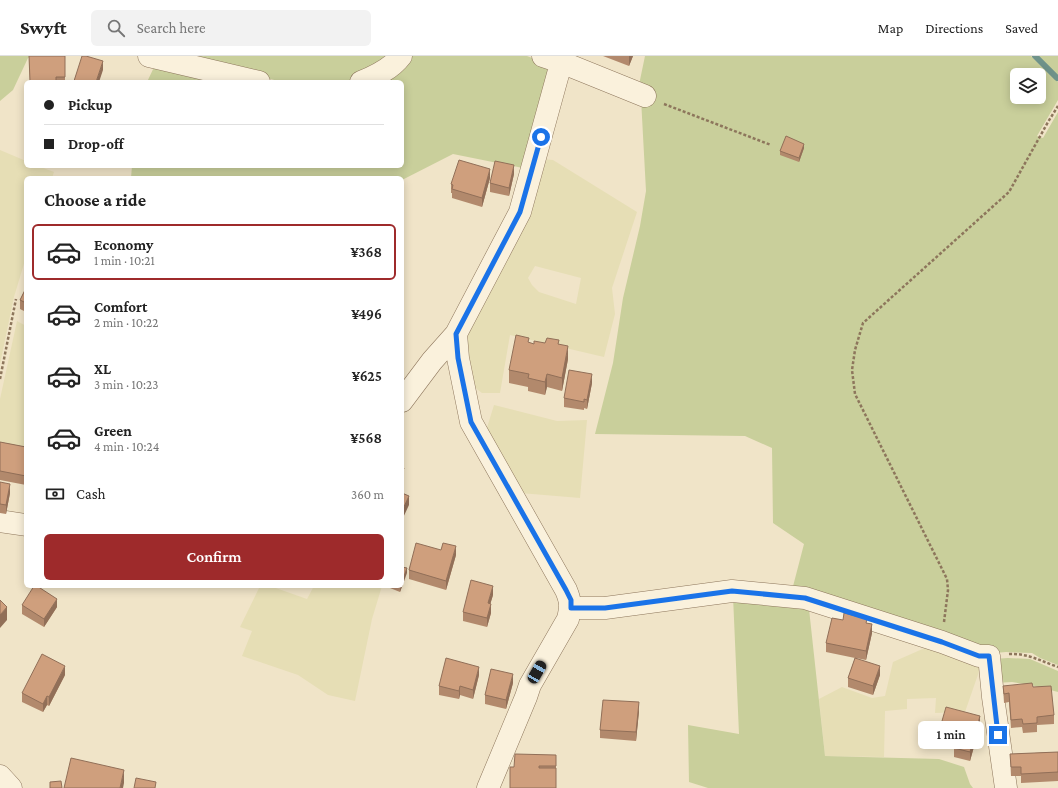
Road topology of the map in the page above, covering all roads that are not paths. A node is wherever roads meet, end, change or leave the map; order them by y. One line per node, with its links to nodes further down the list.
1 (149, 56): 4 (street)
2 (401, 56): 5 (street)
3 (556, 58): 6 (street); 7 (street)
4 (251, 80)
5 (365, 80)
6 (645, 96)
7 (456, 334): 8 (street); 11 (street)
8 (404, 398)
9 (0, 521): 10 (street)
10 (24, 525)
11 (571, 608): 14 (street); 15 (street)
12 (0, 776): 13 (street)
13 (11, 788)
14 (488, 788)
15 (1006, 788)

